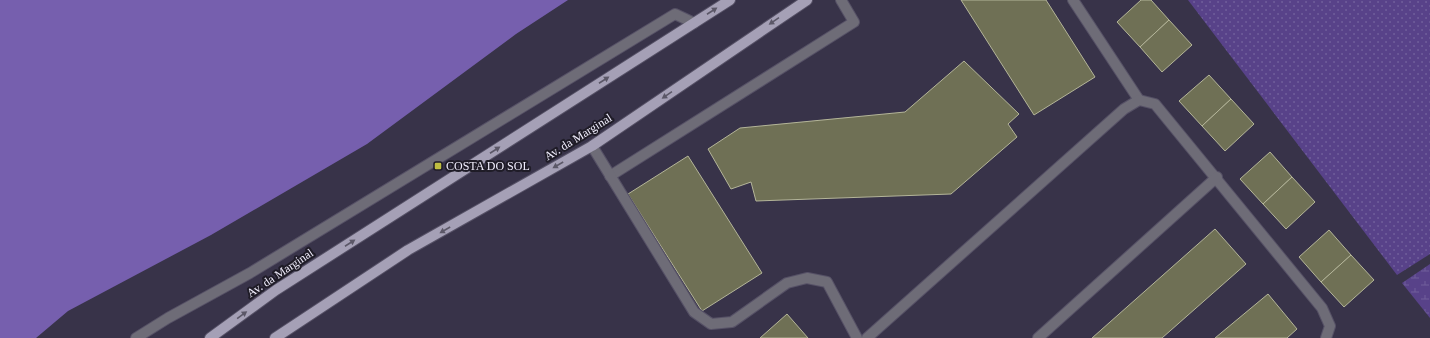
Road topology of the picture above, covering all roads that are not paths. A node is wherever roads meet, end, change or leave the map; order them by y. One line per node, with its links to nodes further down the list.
1 (730, 0): 5 (main road, Av. da Marginal, one-way to 1)
2 (807, 0): 7 (main road, Av. da Marginal, one-way to 7)
3 (841, 0): 8 (street)
4 (1073, 0): 6 (street)
5 (694, 23): 10 (street); 11 (main road, Av. da Marginal, one-way to 5)
6 (1139, 100): 9 (street); 14 (street)
7 (592, 146): 8 (street); 12 (main road, Av. da Marginal, one-way to 12)
8 (610, 176): 13 (street)
9 (1217, 177): 15 (street); 16 (street)
10 (136, 338)
11 (210, 338)
12 (275, 338)
13 (857, 338)
14 (867, 338)
15 (1038, 338)
16 (1326, 338)

